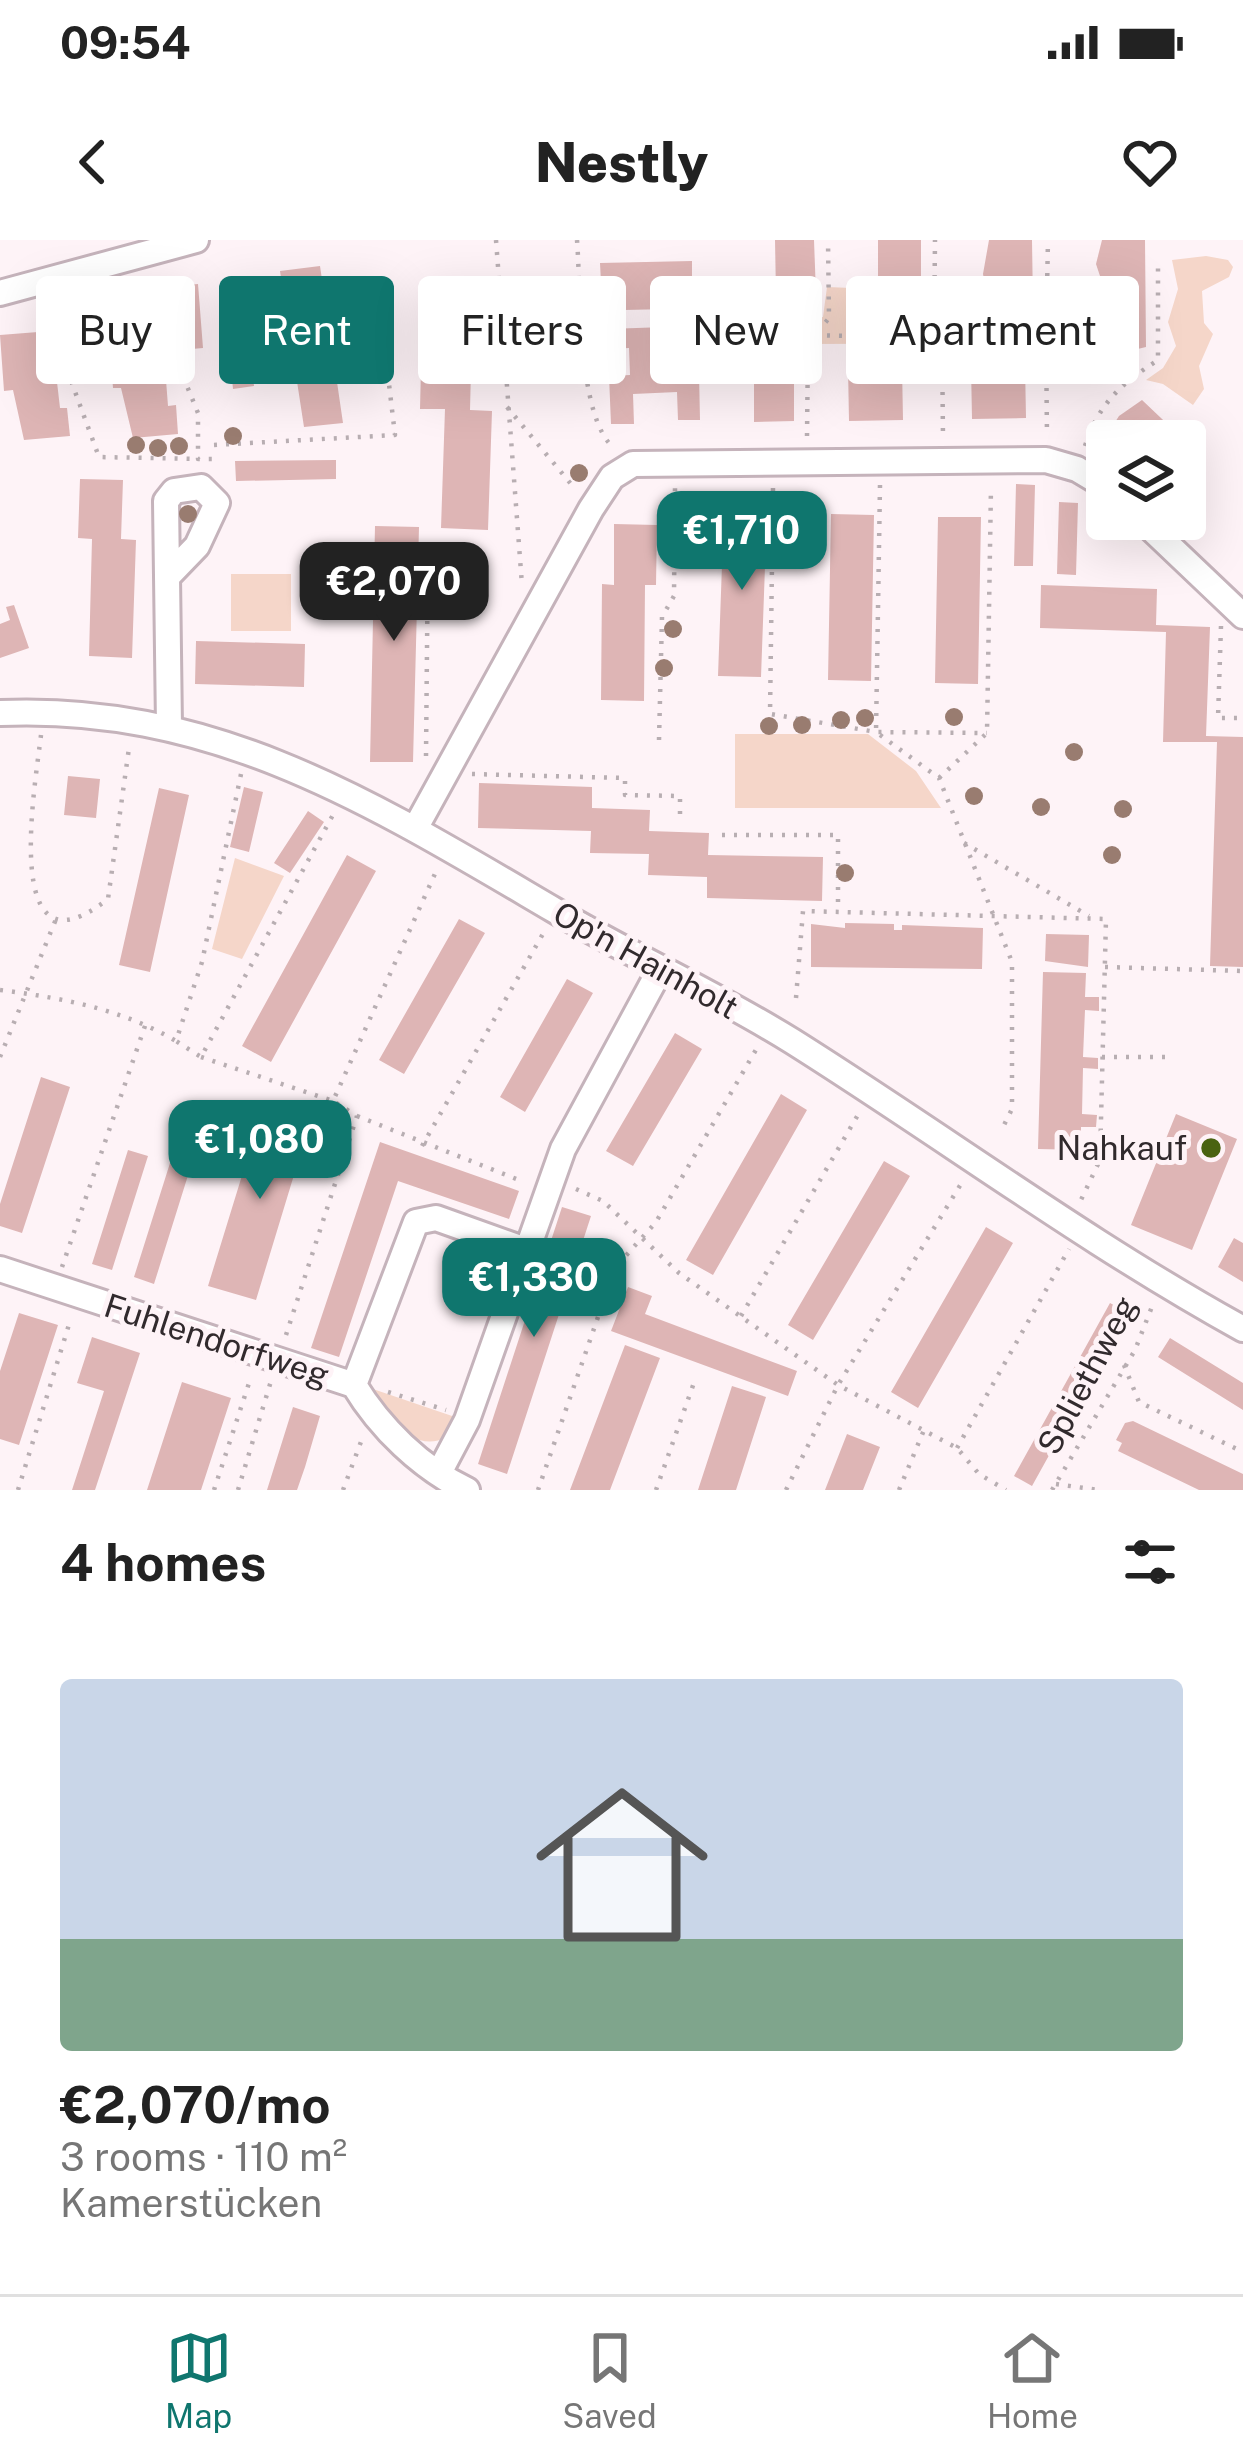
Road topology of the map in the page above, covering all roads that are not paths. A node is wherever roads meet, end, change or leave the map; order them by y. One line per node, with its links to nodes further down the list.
1 (196, 240): 2 (street)
2 (0, 293)
3 (1086, 474): 9 (street)
4 (1163, 540): 6 (street)
5 (170, 574): 8 (street)
6 (1243, 616)
7 (0, 713): 8 (street, Op'n Hainholt)
8 (170, 726): 9 (street, Op'n Hainholt)
9 (416, 827): 10 (street, Op'n Hainholt)
10 (662, 968): 11 (street); 13 (street, Op'n Hainholt)
11 (523, 1249): 14 (street); 15 (street)
12 (0, 1269): 14 (street, Fuhlendorfweg)
13 (1243, 1329)
14 (354, 1384): 15 (street, Fuhlendorfweg)
15 (439, 1473): 16 (street, Fuhlendorfweg)
16 (467, 1490)

